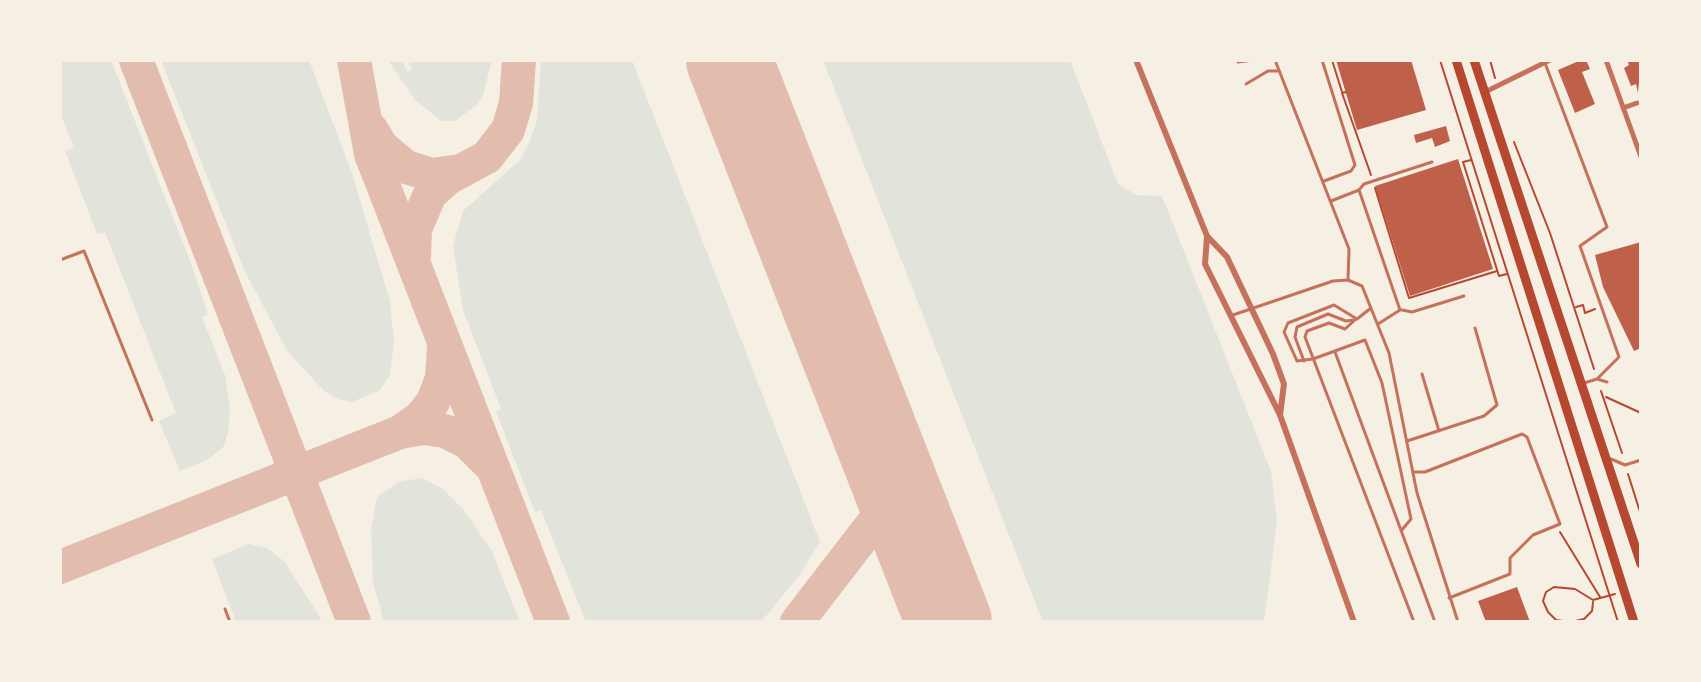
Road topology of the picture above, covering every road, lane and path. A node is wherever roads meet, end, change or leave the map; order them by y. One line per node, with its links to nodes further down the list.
1 (1136, 60): 27 (street)
2 (1254, 60): 12 (lane)
3 (1275, 60): 13 (lane)
4 (1322, 60): 23 (lane)
5 (1332, 60): 24 (path)
6 (1440, 60): 21 (path)
7 (1456, 60): 62 (highway)
8 (1474, 60): 16 (highway)
9 (1490, 60): 14 (path)
10 (1606, 60): 18 (street)
11 (1548, 61): 16 (street); 33 (lane)
12 (1238, 62)
13 (1279, 71): 15 (lane); 23 (lane)
14 (1495, 76)
15 (1246, 84)
16 (1484, 92): 47 (highway)
17 (1637, 103): 18 (street)
18 (1623, 108): 20 (street)
19 (1512, 135): 33 (path)
20 (1641, 157)
21 (1471, 160): 29 (path); 30 (path)
22 (1432, 162): 24 (lane)
23 (1324, 181): 26 (lane)
24 (1373, 181): 25 (lane); 29 (path)
25 (1359, 190): 26 (lane); 36 (lane)
26 (1331, 201): 31 (lane)
27 (1207, 236): 34 (street); 37 (street)
28 (60, 260): 51 (lane)
29 (1497, 271): 30 (path)
30 (1508, 273): 63 (path)
31 (1348, 280): 34 (lane); 35 (lane)
32 (1464, 296): 36 (lane)
33 (1602, 307): 45 (lane)
34 (1251, 308): 37 (lane); 50 (street)
35 (1371, 308): 38 (lane); 39 (lane)
36 (1400, 310): 39 (lane)
37 (1229, 317): 50 (street)
38 (1357, 319): 42 (lane); 43 (lane); 43 (lane)
39 (1377, 324): 53 (lane)
40 (1475, 328): 52 (lane)
41 (1335, 351): 42 (lane); 60 (lane); 60 (lane)
42 (1313, 359): 43 (lane); 70 (lane)
43 (1304, 361)
44 (1422, 374): 52 (lane)
45 (1597, 379): 46 (lane); 47 (lane)
46 (1607, 382)
47 (1580, 385): 54 (highway)
48 (1603, 396): 49 (path)
49 (1641, 413)
50 (1280, 415): 69 (street)
51 (152, 420)
52 (1439, 431): 53 (lane)
53 (1407, 441): 56 (lane)
54 (1605, 455): 55 (lane); 61 (highway)
55 (1641, 460)
56 (1413, 472): 59 (lane); 64 (lane)
57 (1628, 472): 58 (path)
58 (1641, 515)
59 (1556, 526): 64 (lane); 65 (path)
60 (1401, 531): 71 (lane)
61 (1641, 564)
62 (1623, 590): 63 (path); 75 (highway)
63 (1610, 596): 65 (path); 74 (path)
64 (1449, 598): 72 (lane)
65 (1601, 598): 66 (path)
66 (1593, 600): 73 (path); 73 (path)
67 (225, 609): 68 (lane)
68 (230, 622)
69 (1354, 622)
70 (1414, 622)
71 (1435, 622)
72 (1458, 622)
73 (1570, 622)
74 (1618, 622)
75 (1634, 622)

